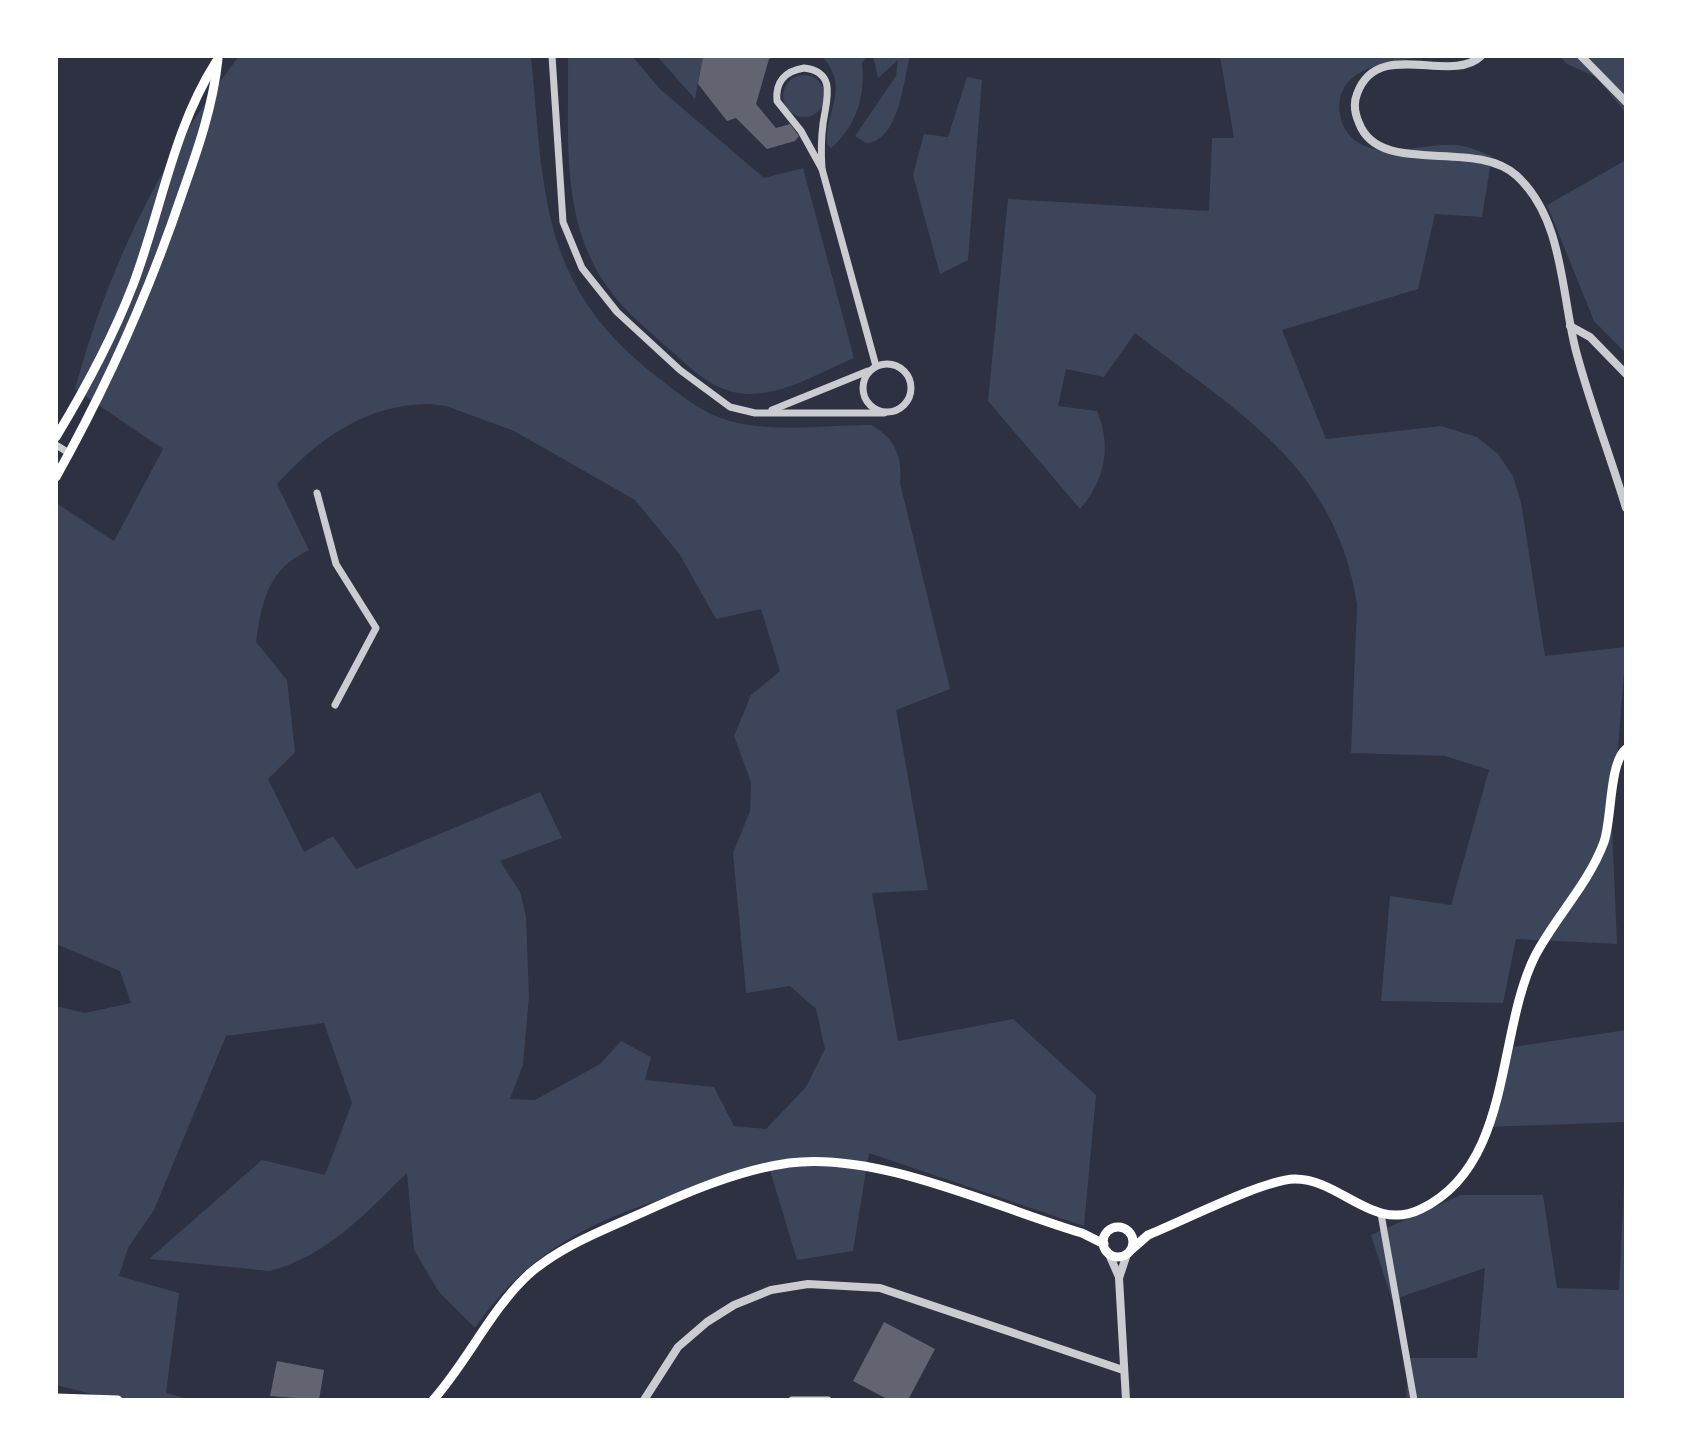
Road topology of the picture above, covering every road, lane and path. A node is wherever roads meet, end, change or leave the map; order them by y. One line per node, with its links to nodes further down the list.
1 (552, 56): 10 (street)
2 (1481, 56): 7 (street)
3 (1581, 56): 5 (street)
4 (219, 57): 12 (main road); 14 (main road)
5 (1626, 102)
6 (822, 169): 6 (street); 8 (street)
7 (1570, 326): 9 (street); 17 (street)
8 (873, 368): 10 (street); 11 (street); 11 (street)
9 (1626, 374)
10 (766, 412): 11 (street)
11 (884, 413)
12 (56, 437)
13 (56, 445): 14 (street)
14 (69, 453): 15 (main road)
15 (57, 472)
16 (317, 493): 18 (street)
17 (1626, 508)
18 (335, 705)
19 (1626, 749): 20 (main road)
20 (1381, 1214): 24 (main road); 36 (street)
21 (1128, 1230): 22 (main road); 24 (main road); 26 (main road)
22 (1107, 1232): 23 (main road); 25 (main road)
23 (1082, 1233): 25 (main road); 31 (main road)
24 (1148, 1235): 26 (main road)
25 (1106, 1248): 26 (main road); 27 (street)
26 (1130, 1251): 27 (street)
27 (1119, 1278): 28 (street)
28 (1123, 1370): 32 (street); 35 (street)
29 (56, 1398): 30 (main road)
30 (118, 1400)
31 (433, 1400)
32 (644, 1400)
33 (792, 1400): 34 (street)
34 (828, 1400)
35 (1126, 1400)
36 (1414, 1400)

